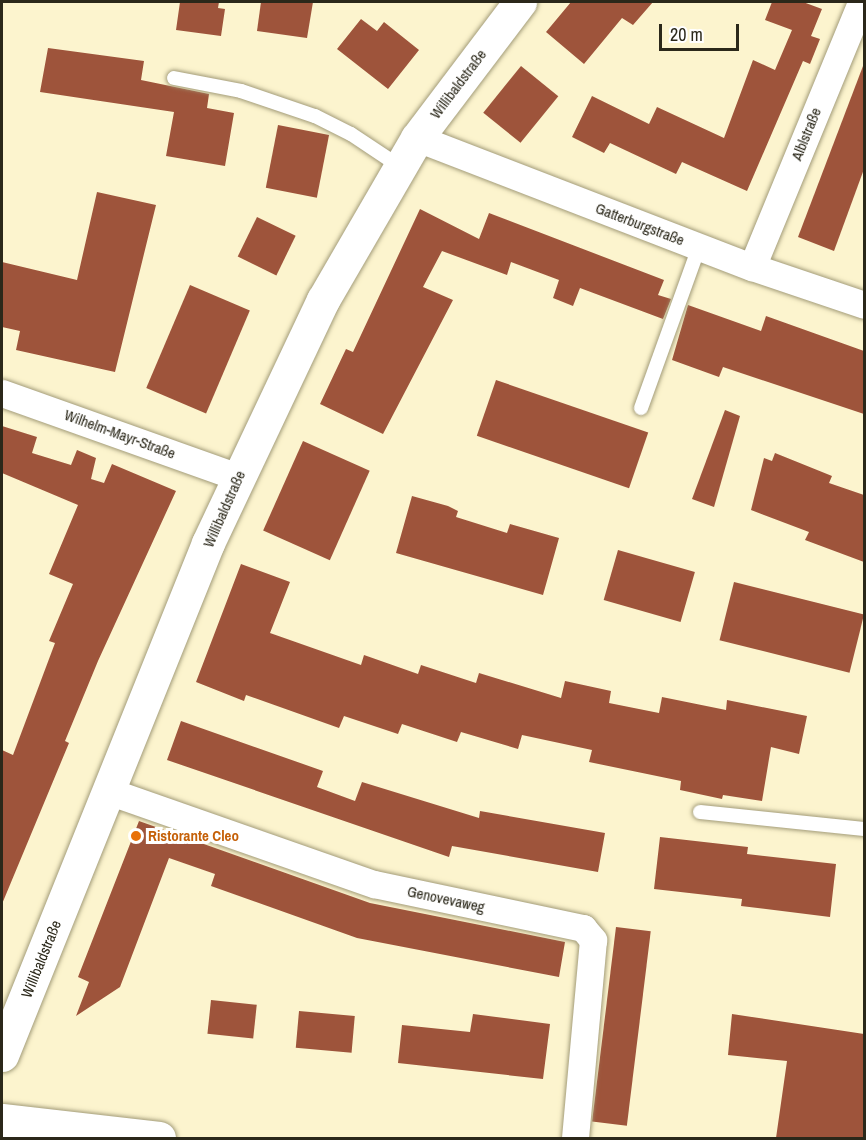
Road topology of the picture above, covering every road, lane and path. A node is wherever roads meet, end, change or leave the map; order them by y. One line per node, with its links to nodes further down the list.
1 (520, 2): 4 (street, Willibaldstraße)
2 (861, 2): 7 (street, Alblstraße)
3 (174, 78): 5 (lane)
4 (417, 138): 5 (street, Willibaldstraße); 6 (street, Gatterburgstraße)
5 (399, 166): 11 (street, Willibaldstraße)
6 (699, 247): 7 (street, Gatterburgstraße); 10 (lane)
7 (752, 267): 8 (street, Gatterburgstraße)
8 (864, 305)
9 (2, 393): 11 (street, Wilhelm-Mayr-Straße)
10 (641, 408)
11 (238, 477): 12 (street, Willibaldstraße)
12 (108, 792): 15 (street, Willibaldstraße); 18 (street, Genovevaweg)
13 (700, 812): 14 (lane)
14 (864, 829)
15 (2, 1054)
16 (2, 1120): 17 (street)
17 (159, 1138)
18 (575, 1138)

